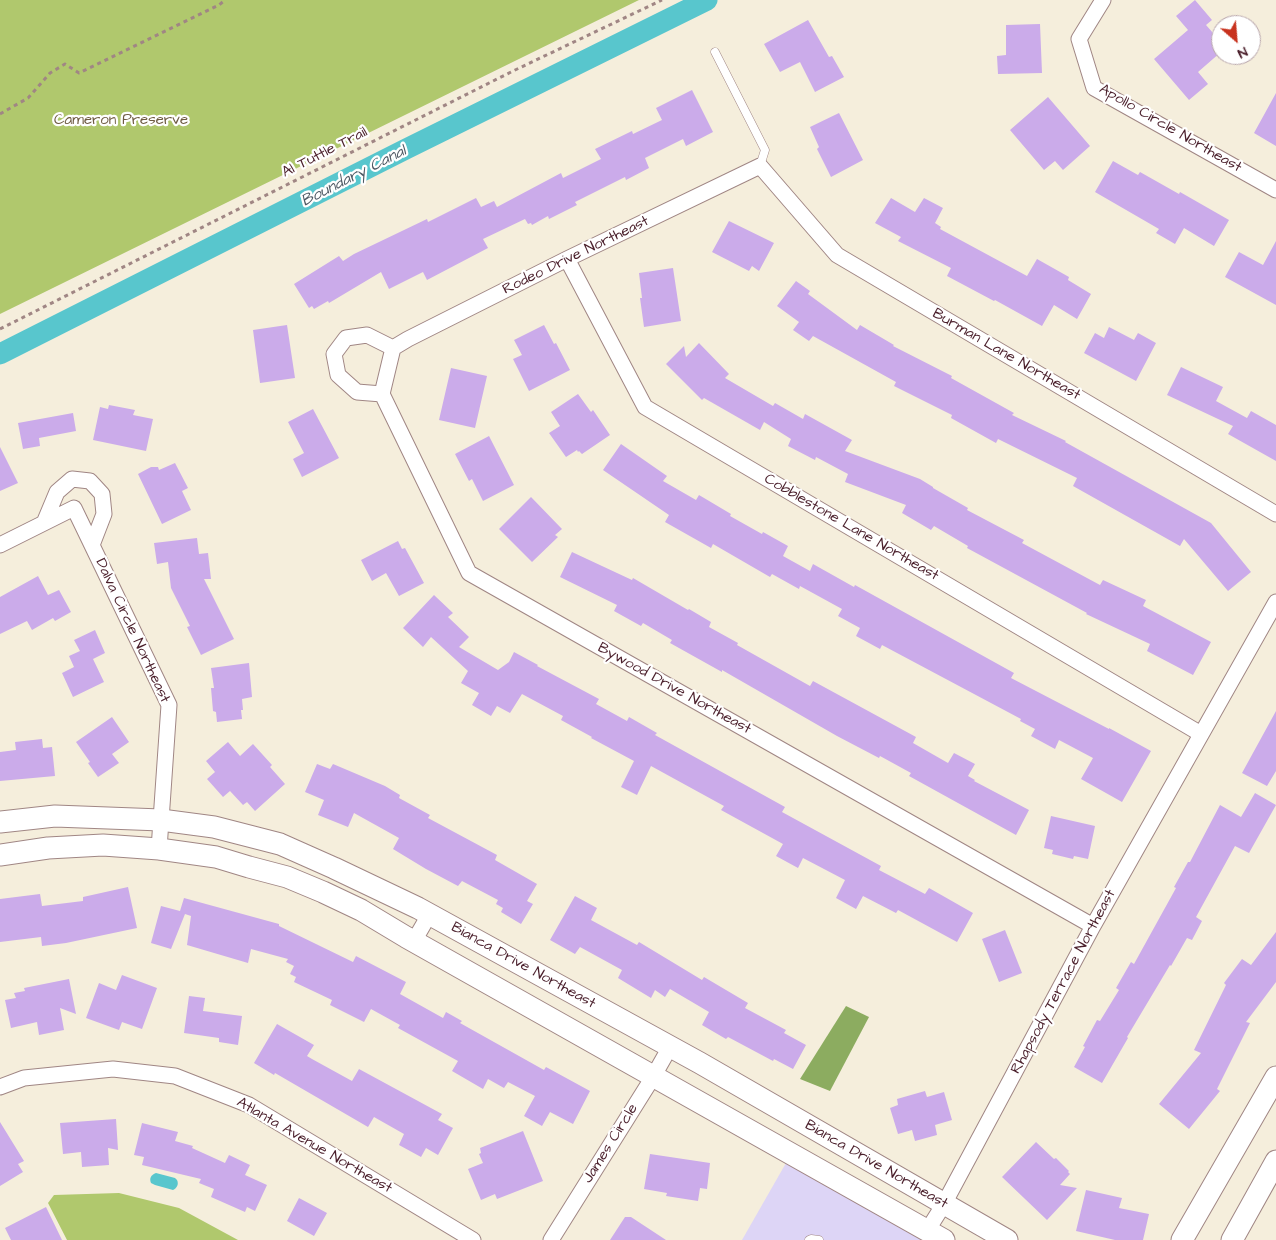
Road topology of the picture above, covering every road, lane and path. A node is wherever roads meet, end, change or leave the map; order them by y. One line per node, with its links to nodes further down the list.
1 (225, 0): 5 (path)
2 (662, 0): 9 (path, Al Tuttle Trail)
3 (1103, 0): 7 (street, Apollo Circle Northeast)
4 (715, 52): 6 (lane)
5 (0, 114)
6 (760, 166): 8 (street, Rodeo Drive Northeast); 12 (street, Burman Lane Northeast)
7 (1276, 190)
8 (566, 259): 10 (street, Rodeo Drive Northeast); 17 (street, Cobblestone Lane Northeast)
9 (0, 329)
10 (393, 348): 11 (street); 11 (street)
11 (382, 394): 23 (street, Bywood Drive Northeast)
12 (1276, 514)
13 (44, 522): 14 (street); 15 (street, Dalva Circle Northeast); 15 (street)
14 (0, 545)
15 (92, 545): 18 (street, Dalva Circle Northeast)
16 (1276, 602): 17 (street, Rhapsody Terrace Northeast)
17 (1201, 734): 23 (street, Rhapsody Terrace Northeast)
18 (161, 820): 19 (street, Bianca Drive Northeast); 20 (street, Dalva Circle Northeast); 22 (street, Bianca Drive Northeast)
19 (0, 822)
20 (159, 849): 21 (street, Bianca Drive Northeast); 24 (street, Bianca Drive Northeast)
21 (0, 855)
22 (429, 914): 24 (street); 25 (street, Bianca Drive Northeast)
23 (1093, 926): 30 (street, Rhapsody Terrace Northeast)
24 (414, 941): 26 (street, Bianca Drive Northeast)
25 (670, 1047): 26 (street, James Circle); 30 (street, Bianca Drive Northeast)
26 (653, 1077): 31 (street, Bianca Drive Northeast); 33 (street, James Circle)
27 (1276, 1077): 37 (street)
28 (0, 1087): 32 (street, Atlanta Avenue Northeast)
29 (1276, 1161): 38 (street)
30 (944, 1204): 31 (street, Rhapsody Terrace Northeast); 36 (street, Bianca Drive Northeast)
31 (931, 1237)
32 (473, 1240)
33 (550, 1240)
34 (809, 1240): 35 (lane)
35 (818, 1240)
36 (1007, 1240)
37 (1182, 1240)
38 (1232, 1240)

